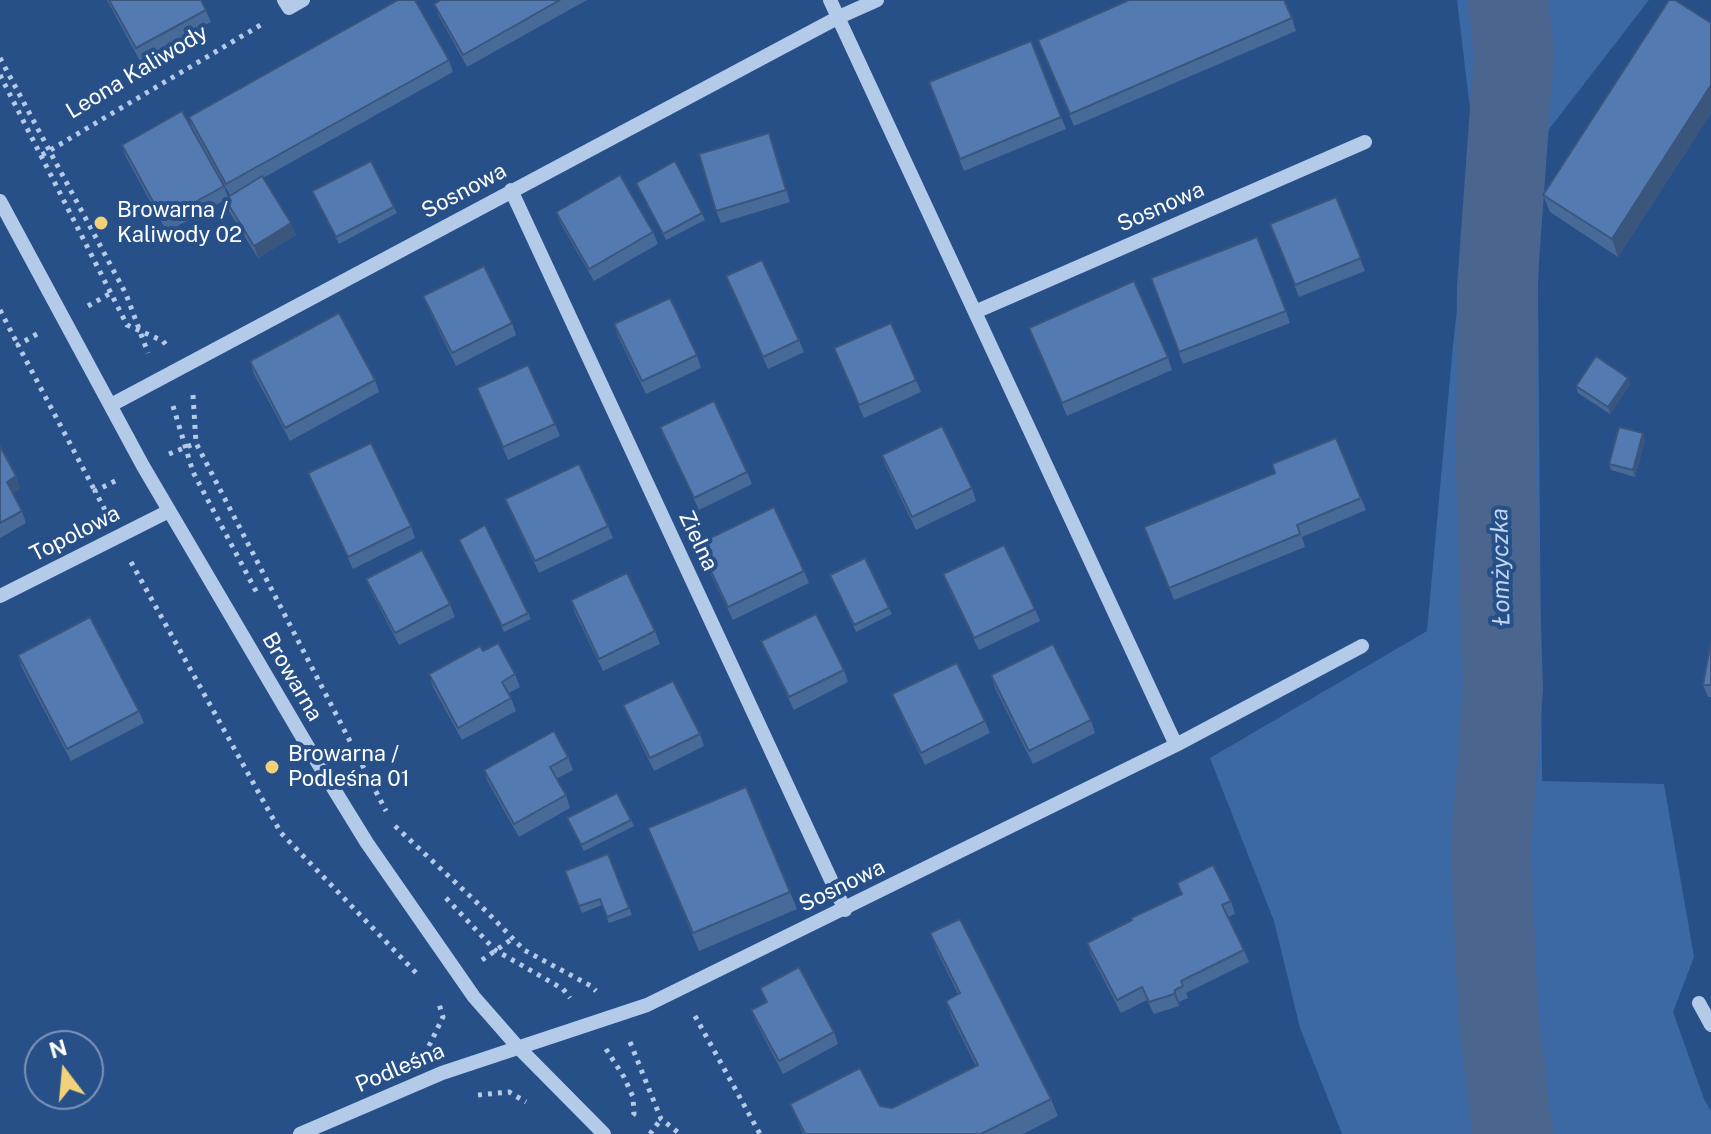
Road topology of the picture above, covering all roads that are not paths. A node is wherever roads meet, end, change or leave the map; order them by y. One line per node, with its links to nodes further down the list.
1 (303, 0): 4 (street)
2 (830, 0): 5 (street)
3 (877, 0): 5 (street, Sosnowa)
4 (287, 4)
5 (839, 17): 7 (street, Sosnowa); 9 (street)
6 (1365, 142): 9 (street, Sosnowa)
7 (511, 190): 10 (street, Sosnowa); 15 (street, Zielna)
8 (0, 201): 10 (street, Browarna)
9 (975, 312): 14 (street)
10 (111, 405): 11 (street, Browarna)
11 (169, 511): 12 (street, Topolowa); 18 (street, Browarna)
12 (0, 596)
13 (1362, 646): 14 (street, Sosnowa)
14 (1176, 745): 15 (street, Sosnowa)
15 (845, 910): 18 (street, Sosnowa)
16 (1699, 1003): 17 (street)
17 (1711, 1025)
18 (517, 1046): 19 (street, Podleśna); 20 (street, Browarna)
19 (300, 1134)
20 (604, 1134)

